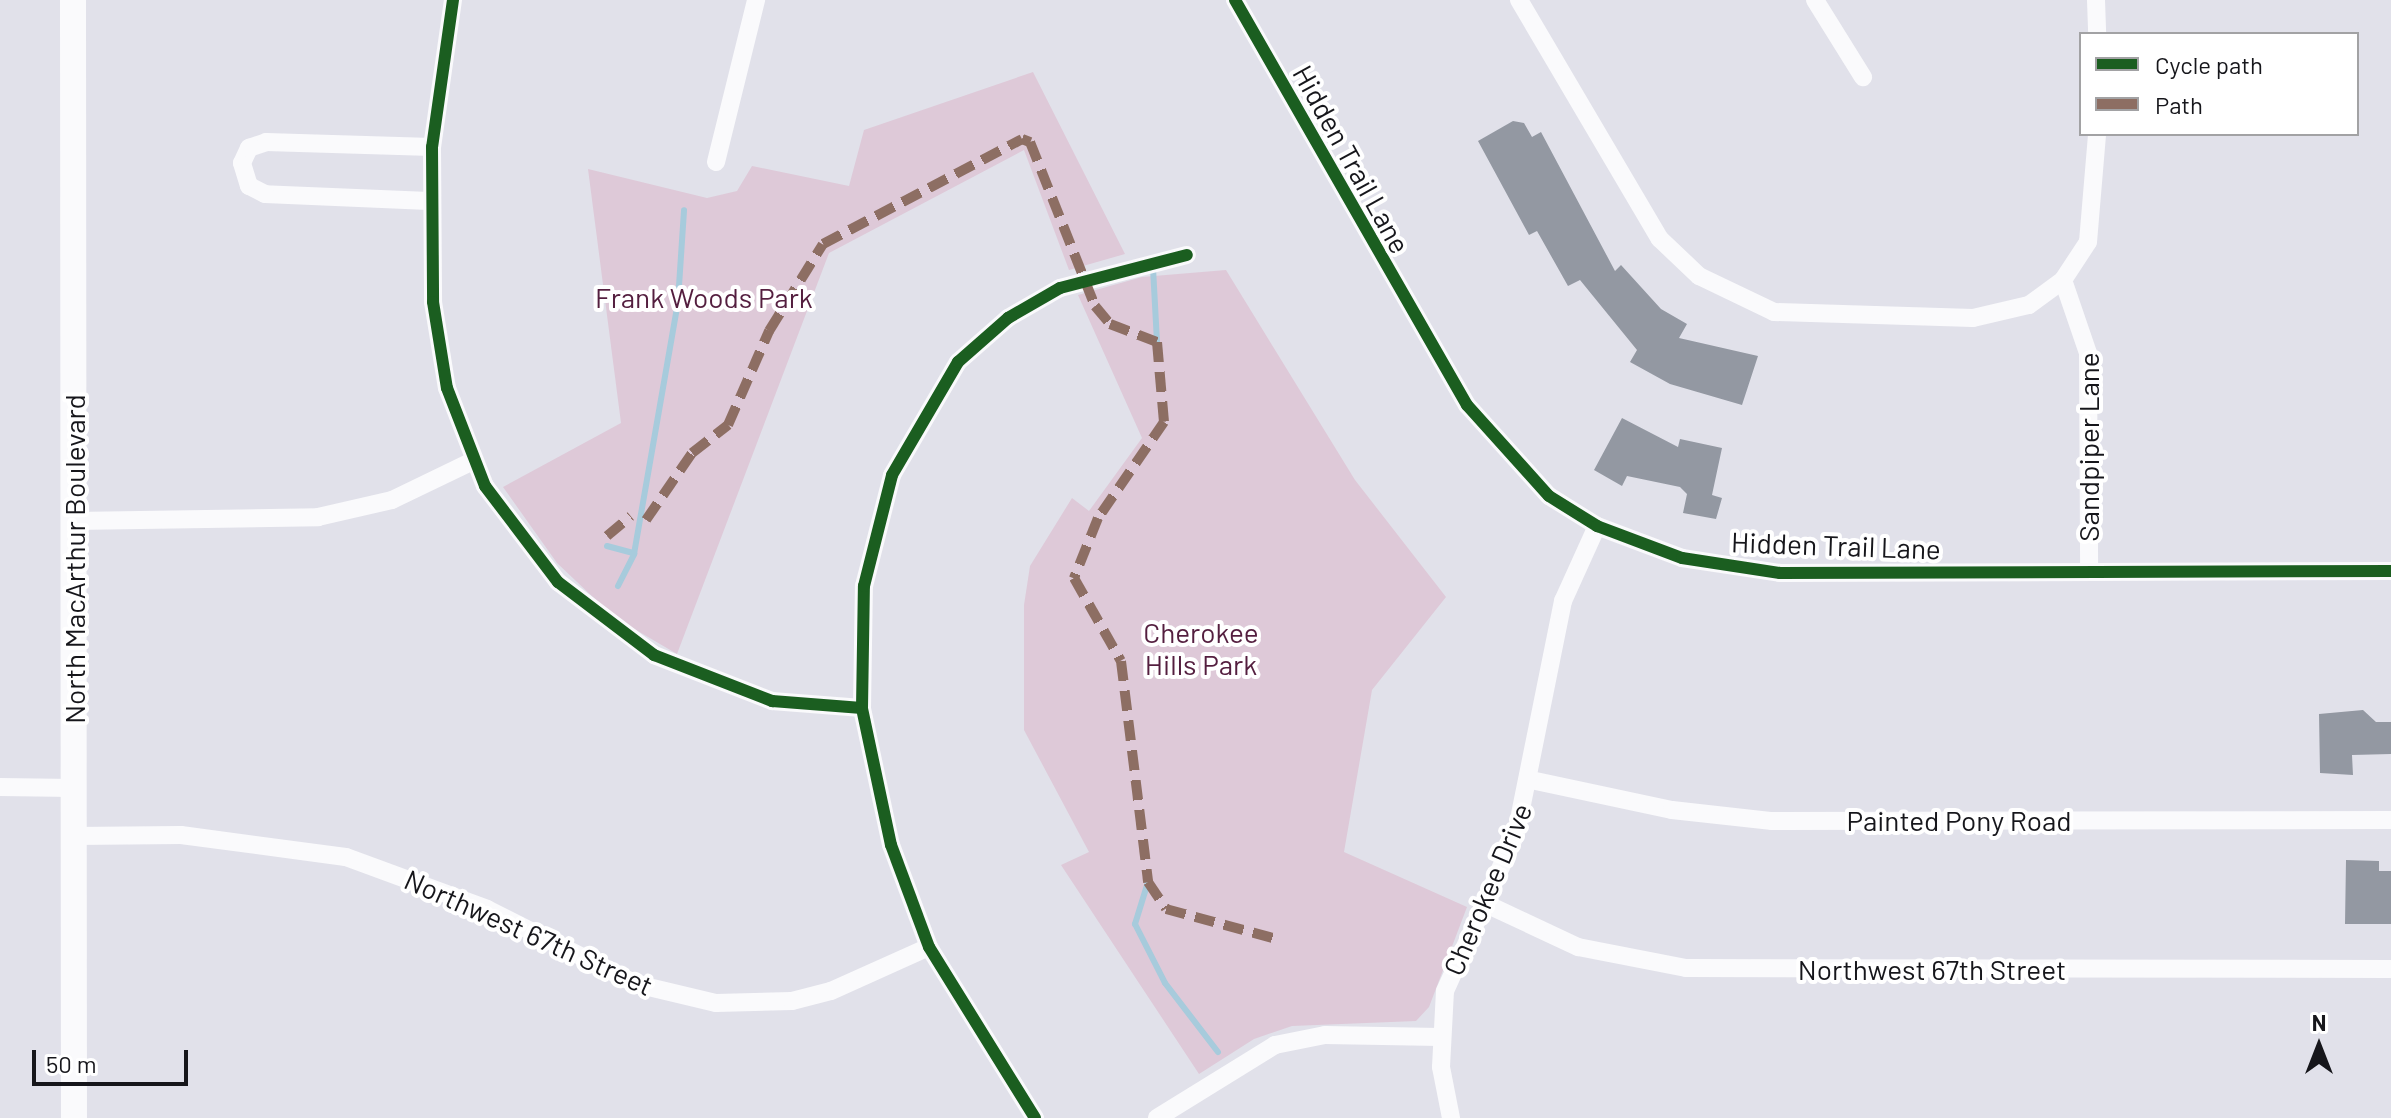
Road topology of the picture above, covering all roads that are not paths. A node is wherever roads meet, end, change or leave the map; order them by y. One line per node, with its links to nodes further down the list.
1 (73, 0): 17 (main road, North MacArthur Boulevard)
2 (453, 0): 11 (street)
3 (756, 0): 12 (street)
4 (1235, 0): 18 (street, Hidden Trail Lane)
5 (1519, 0): 15 (street)
6 (1815, 0): 9 (street)
7 (2096, 0): 8 (street)
8 (2097, 32)
9 (1863, 77)
10 (2097, 136): 15 (street)
11 (432, 147): 13 (street); 13 (street)
12 (716, 162)
13 (429, 201): 16 (street)
14 (1187, 255): 21 (street)
15 (2063, 280): 20 (street, Sandpiper Lane)
16 (473, 461): 17 (street); 21 (street)
17 (74, 521): 24 (main road, North MacArthur Boulevard)
18 (1597, 526): 20 (street, Hidden Trail Lane); 22 (street, Cherokee Drive)
19 (2391, 571): 20 (street, Hidden Trail Lane)
20 (2089, 572)
21 (862, 708): 28 (street)
22 (1531, 780): 25 (street, Painted Pony Road); 27 (street, Cherokee Drive)
23 (0, 787): 24 (street)
24 (74, 788): 26 (main road, North MacArthur Boulevard)
25 (2391, 820)
26 (74, 836): 28 (street, Northwest 67th Street); 31 (main road, North MacArthur Boulevard)
27 (1484, 903): 29 (street, Northwest 67th Street); 30 (street, Cherokee Drive)
28 (929, 947): 32 (street)
29 (2391, 969)
30 (1440, 1037): 33 (street); 34 (street, Cherokee Drive)
31 (74, 1118)
32 (1035, 1118)
33 (1157, 1118)
34 (1451, 1118)

